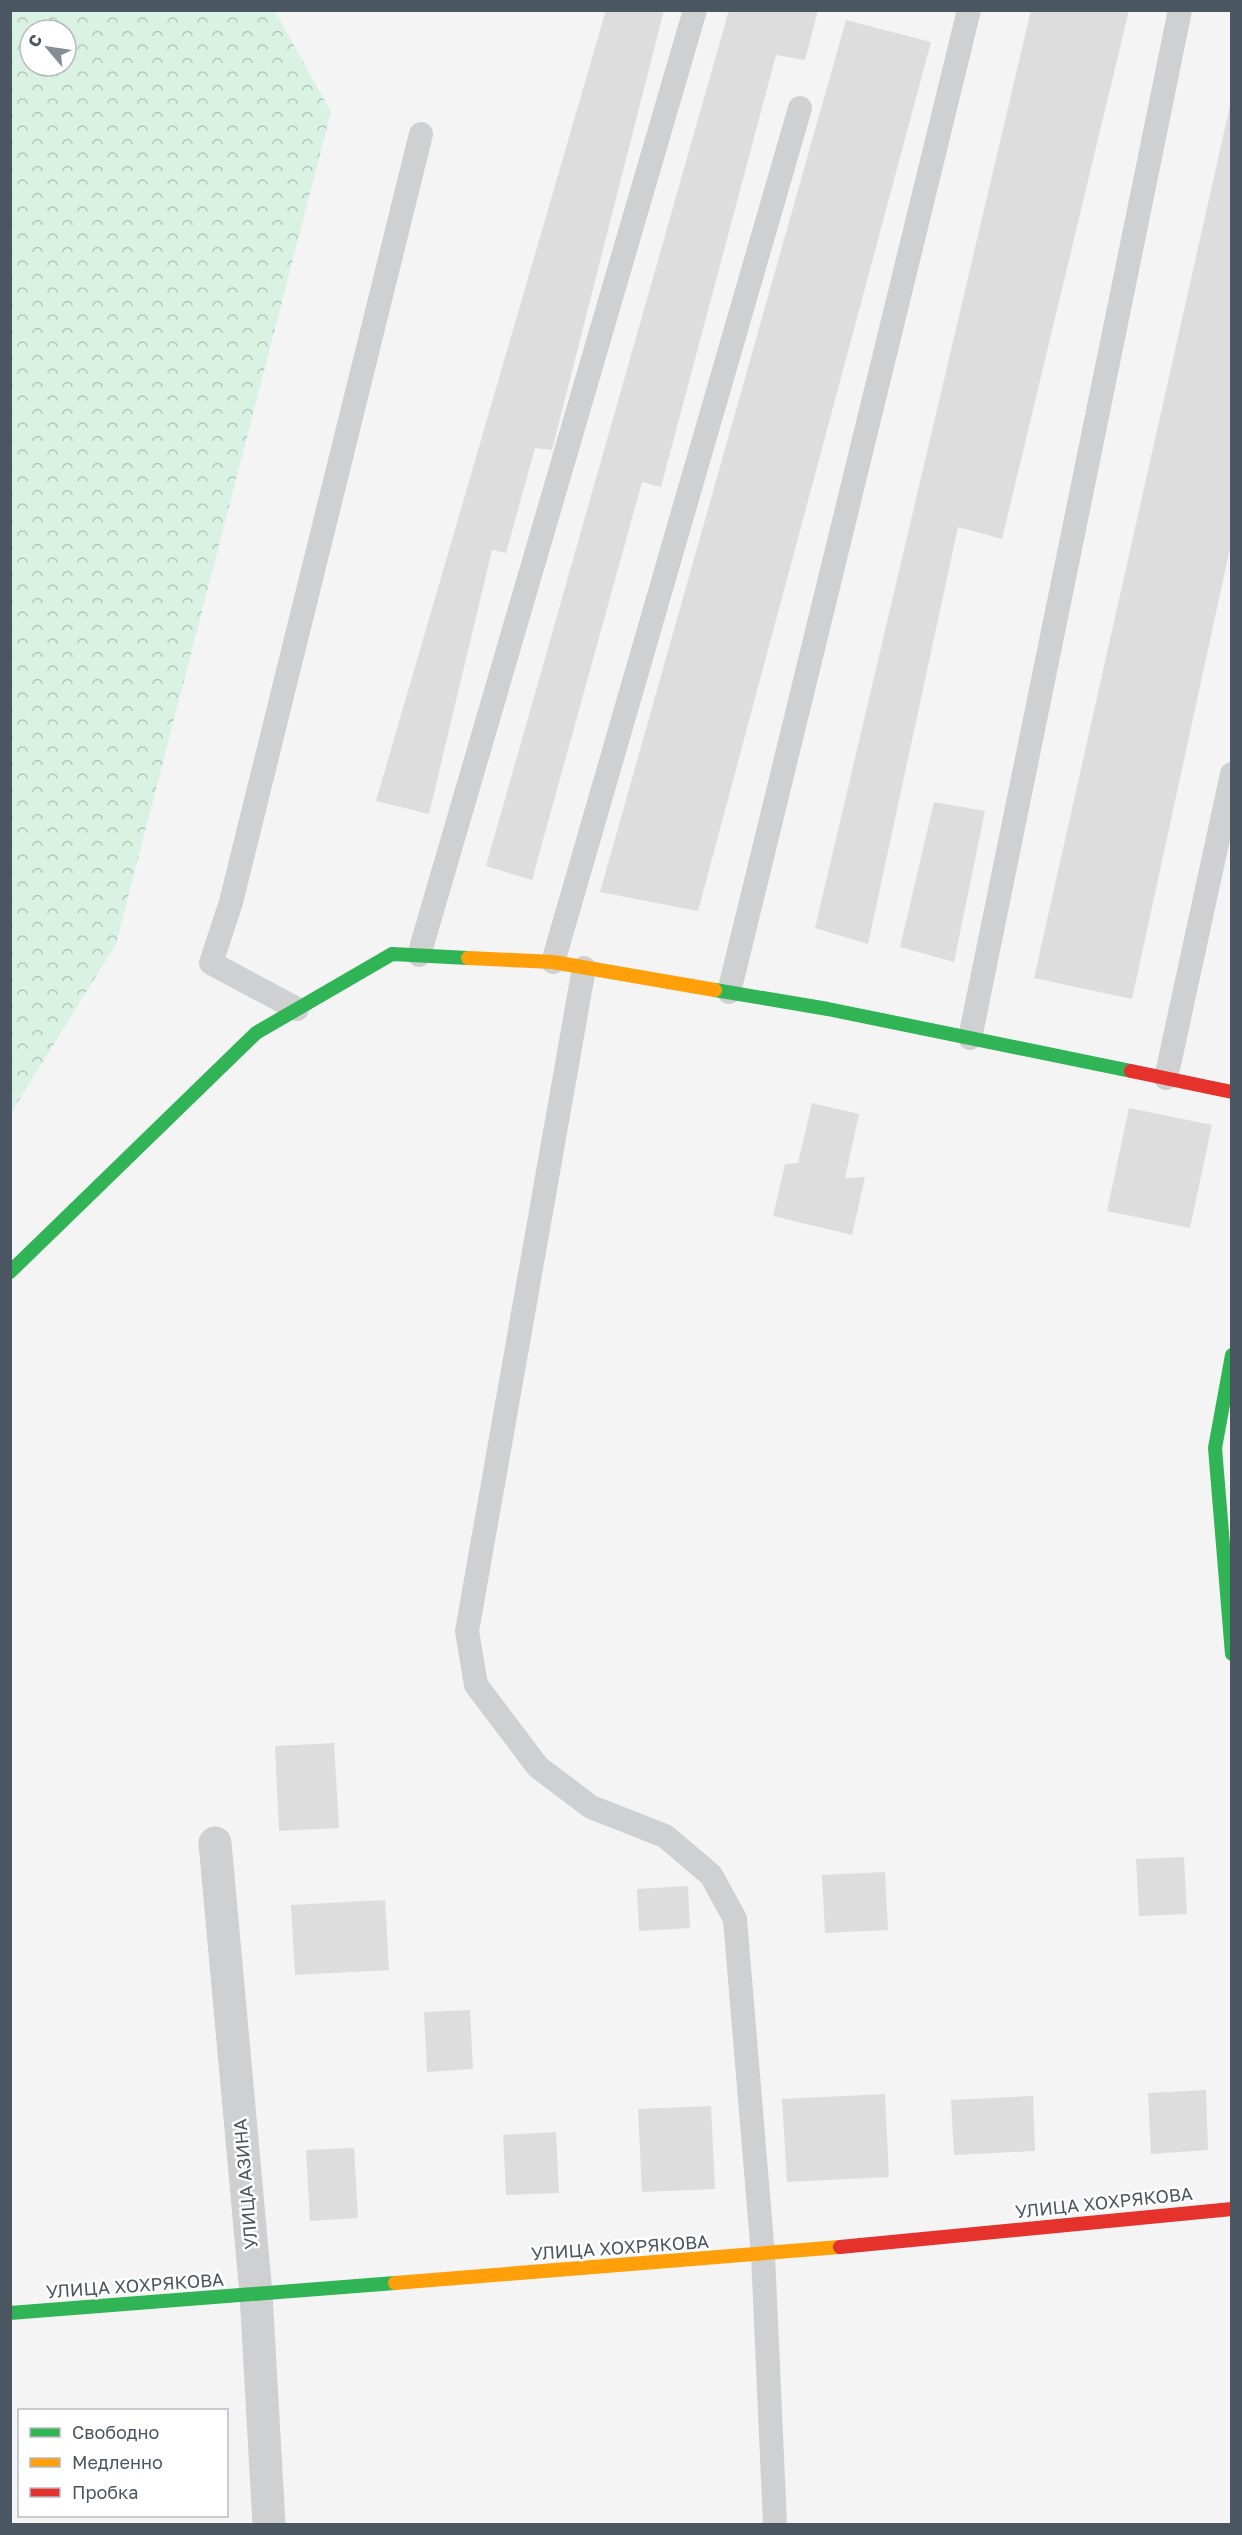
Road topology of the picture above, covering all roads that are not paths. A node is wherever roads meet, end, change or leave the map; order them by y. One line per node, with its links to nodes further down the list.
1 (695, 10): 7 (lane)
2 (969, 10): 10 (lane)
3 (1179, 10): 12 (lane)
4 (800, 108): 8 (lane)
5 (422, 134): 11 (lane)
6 (1232, 774): 13 (lane)
7 (419, 955): 8 (street); 11 (street)
8 (553, 963): 9 (street)
9 (584, 968): 10 (street); 20 (lane)
10 (729, 992): 12 (street)
11 (297, 1009): 15 (street)
12 (970, 1038): 13 (street)
13 (1166, 1078): 14 (street)
14 (1232, 1092)
15 (10, 1272)
16 (1232, 1355): 17 (street)
17 (1232, 1654)
18 (215, 1843): 21 (street, УЛИЦА АЗИНА)
19 (1232, 2209): 20 (street, УЛИЦА ХОХРЯКОВА)
20 (763, 2255): 21 (street, УЛИЦА ХОХРЯКОВА); 24 (lane)
21 (256, 2294): 22 (street, УЛИЦА ХОХРЯКОВА); 23 (street, УЛИЦА АЗИНА)
22 (10, 2313)
23 (269, 2524)
24 (775, 2524)

